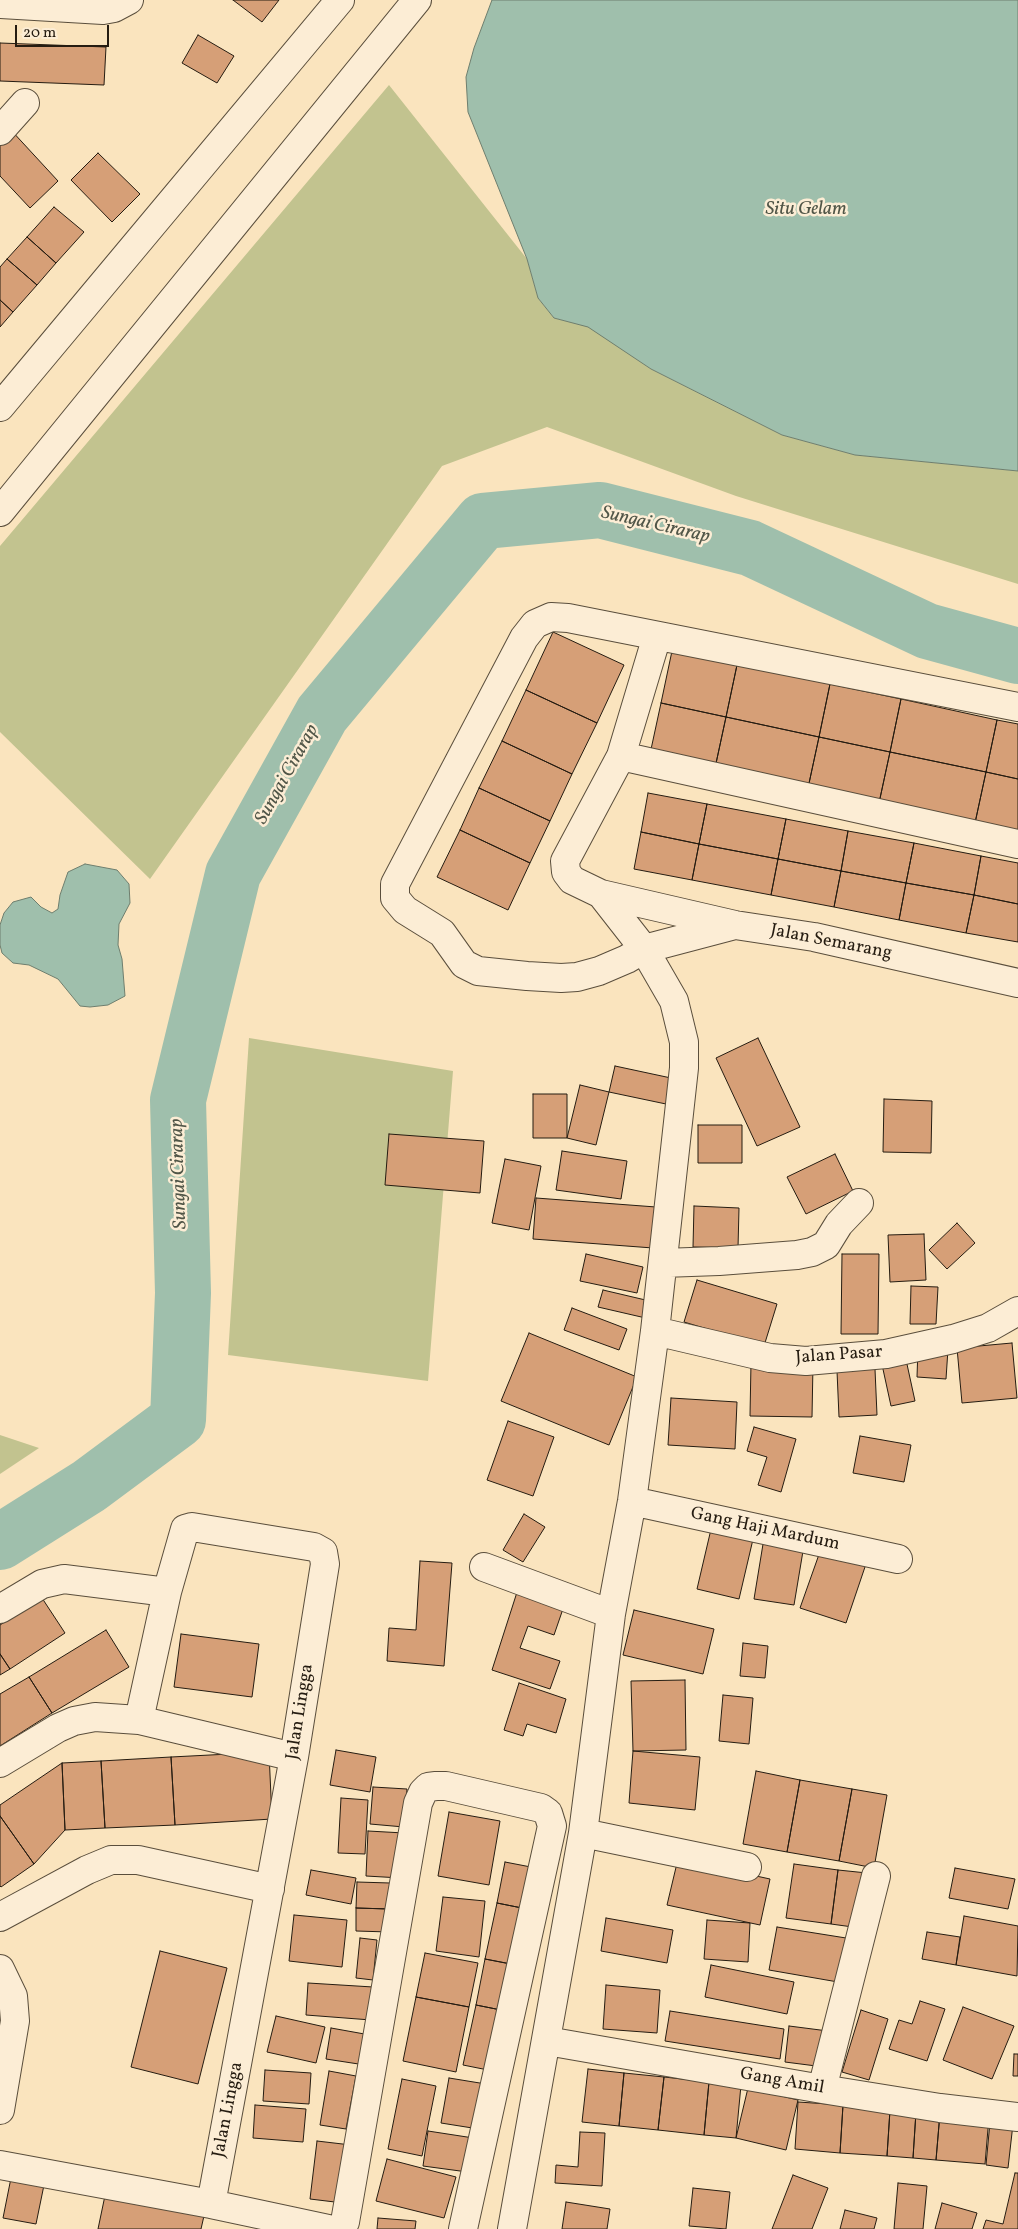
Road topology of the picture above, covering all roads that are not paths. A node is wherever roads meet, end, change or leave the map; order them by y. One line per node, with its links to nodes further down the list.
1 (130, 0): 4 (street)
2 (340, 0): 7 (street)
3 (417, 0): 8 (street)
4 (0, 4)
5 (25, 103): 6 (street)
6 (0, 131)
7 (0, 407)
8 (0, 512)
9 (657, 636): 10 (street); 11 (street); 15 (street, Jalan Semarang)
10 (1018, 707)
11 (621, 756): 12 (street); 13 (street)
12 (1018, 844)
13 (601, 894): 14 (street); 15 (street)
14 (735, 925): 15 (street, Jalan Semarang); 16 (street, Jalan Semarang)
15 (644, 949): 18 (street)
16 (1018, 983)
17 (859, 1203): 18 (street)
18 (663, 1262): 20 (street)
19 (1018, 1310): 20 (street, Jalan Pasar)
20 (655, 1331): 21 (street)
21 (632, 1501): 22 (street, Gang Haji Mardum); 26 (street)
22 (898, 1559)
23 (484, 1567): 26 (street)
24 (167, 1592): 25 (street); 27 (street, Jalan Lingga); 28 (street, Jalan Lingga)
25 (0, 1609)
26 (611, 1614): 30 (street)
27 (139, 1720): 28 (street); 29 (street)
28 (294, 1757): 33 (street, Jalan Lingga)
29 (0, 1763)
30 (583, 1833): 31 (street); 36 (street)
31 (747, 1867)
32 (876, 1876): 38 (street)
33 (270, 1889): 34 (street); 42 (street, Jalan Lingga)
34 (0, 1917)
35 (0, 1969): 37 (street)
36 (547, 2041): 38 (street, Gang Amil); 46 (street)
37 (3, 2080): 39 (street)
38 (822, 2089): 40 (street, Gang Amil)
39 (0, 2110)
40 (1018, 2117)
41 (0, 2165): 42 (street)
42 (211, 2204): 43 (street)
43 (328, 2229)
44 (338, 2229): 45 (street)
45 (464, 2229)
46 (512, 2229)

